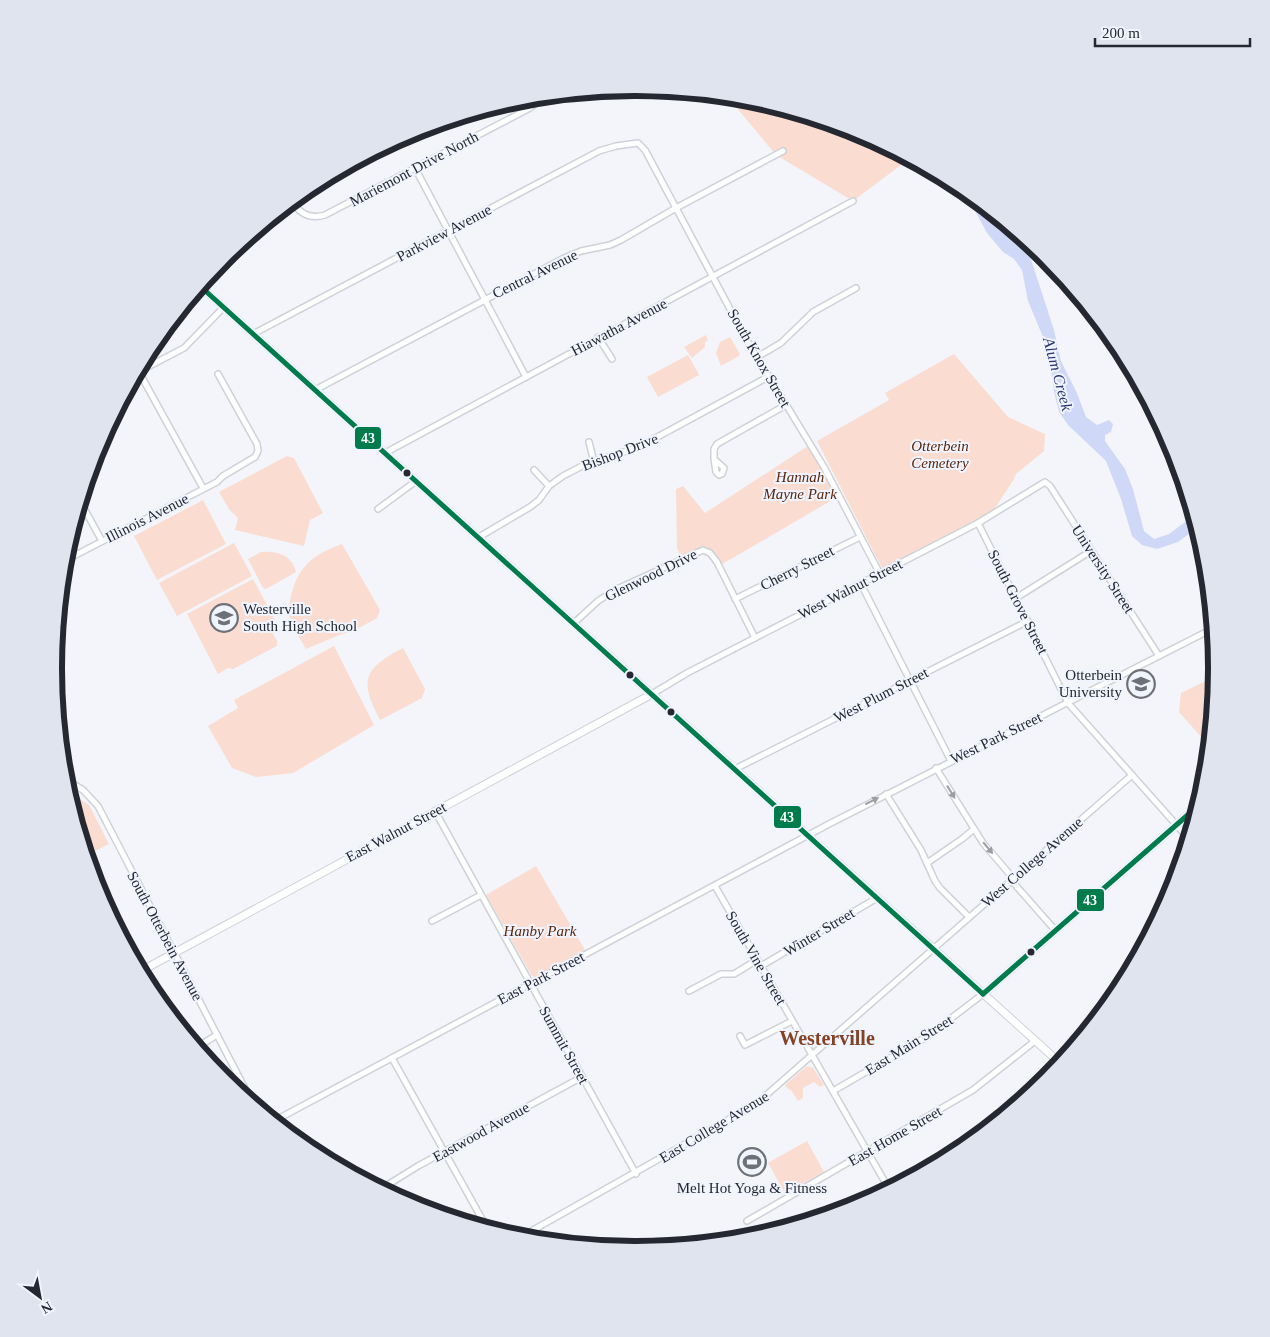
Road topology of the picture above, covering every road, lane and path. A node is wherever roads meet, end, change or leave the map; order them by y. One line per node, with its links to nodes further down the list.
1 (533, 105): 4 (street, Mariemont Drive North)
2 (638, 143): 7 (street, South Knox Street); 8 (street, Parkview Avenue)
3 (783, 151): 7 (street, Central Avenue)
4 (415, 168): 6 (street, Mariemont Drive North); 8 (street)
5 (853, 202): 9 (street, Hiawatha Avenue)
6 (296, 207)
7 (676, 208): 9 (street, South Knox Street); 12 (street, Central Avenue)
8 (448, 231): 12 (street); 14 (street, Parkview Avenue)
9 (712, 276): 15 (street, Hiawatha Avenue); 16 (street, South Knox Street)
10 (856, 288): 16 (street)
11 (205, 291): 13 (main road)
12 (484, 300): 20 (street); 23 (street, Central Avenue)
13 (224, 307): 14 (main road); 18 (street)
14 (253, 334): 23 (main road)
15 (598, 337): 17 (street); 20 (street, Hiawatha Avenue)
16 (757, 357): 21 (street, South Knox Street)
17 (612, 359)
18 (149, 366)
19 (218, 374): 33 (street, Illinois Avenue)
20 (526, 377): 26 (street, Hiawatha Avenue)
21 (768, 377): 24 (street, South Knox Street); 28 (street, Bishop Drive)
22 (141, 378): 33 (street)
23 (315, 390): 26 (main road)
24 (786, 405): 27 (street); 38 (street, South Knox Street)
25 (589, 442): 28 (street)
26 (385, 453): 30 (main road)
27 (714, 459)
28 (594, 462): 32 (street, Bishop Drive)
29 (534, 470): 32 (street)
30 (416, 481): 35 (street); 37 (main road)
31 (1046, 482): 36 (street, West Walnut Street); 40 (street, University Street)
32 (549, 486): 37 (street, Bishop Drive)
33 (203, 488): 39 (street, Illinois Avenue)
34 (85, 510): 39 (street)
35 (378, 510)
36 (978, 523): 42 (street, West Walnut Street); 44 (street, South Grove Street)
37 (479, 537): 47 (main road)
38 (860, 537): 42 (street, South Knox Street); 45 (street, Cherry Street)
39 (102, 541): 41 (street, Illinois Avenue)
40 (1091, 551): 44 (street); 50 (street, University Street)
41 (74, 556)
42 (880, 574): 43 (street, West Walnut Street)
43 (861, 584): 49 (street, West Walnut Street); 51 (street)
44 (1016, 598): 46 (street, South Grove Street)
45 (735, 599): 47 (street, Glenwood Drive); 49 (street)
46 (1028, 621): 51 (street, West Plum Street); 53 (street, South Grove Street)
47 (574, 624): 52 (main road)
48 (1206, 632): 50 (street, West Park Street)
49 (755, 638): 52 (street, West Walnut Street)
50 (1159, 656): 53 (street, West Park Street)
51 (910, 680): 54 (street); 56 (street, West Plum Street)
52 (652, 694): 56 (main road); 60 (main road, East Walnut Street)
53 (1068, 703): 54 (street, West Park Street); 57 (street, South Grove Street)
54 (951, 761): 55 (street, West Park Street)
55 (936, 768): 59 (street, West Park Street); 63 (street, one-way to 63)
56 (735, 769): 65 (main road)
57 (1132, 775): 62 (street, South Grove Street); 67 (street, West College Avenue)
58 (75, 785): 75 (street, South Otterbein Avenue)
59 (886, 794): 65 (street, West Park Street, one-way to 59); 66 (street)
60 (435, 811): 69 (street, Summit Street); 75 (main road, East Walnut Street)
61 (1189, 814): 62 (main road)
62 (1176, 825): 64 (street, South Grove Street); 73 (main road)
63 (974, 829): 66 (street); 67 (street, one-way to 67)
64 (1183, 833)
65 (808, 835): 68 (street, East Park Street); 70 (main road)
66 (927, 863): 71 (street)
67 (1012, 879): 71 (street, West College Avenue); 73 (street)
68 (715, 886): 76 (street, South Vine Street); 79 (street, East Park Street)
69 (481, 894): 72 (street); 79 (street, Summit Street)
70 (877, 898): 74 (main road); 77 (street, Winter Street)
71 (970, 917): 74 (street, West College Avenue)
72 (432, 920)
73 (1055, 930): 81 (main road)
74 (934, 950): 81 (main road); 87 (street, East College Avenue)
75 (174, 952): 78 (main road, East Walnut Street); 83 (street, South Otterbein Avenue)
76 (757, 960): 77 (street, South Vine Street); 80 (street)
77 (761, 966): 82 (street, South Vine Street)
78 (147, 967)
79 (531, 984): 88 (street, East Park Street); 90 (street, Summit Street)
80 (689, 991)
81 (983, 994): 85 (main road); 92 (street, East Main Street)
82 (792, 1021): 84 (street); 87 (street, South Vine Street)
83 (217, 1036): 86 (street); 91 (street, South Otterbein Avenue)
84 (740, 1036)
85 (1035, 1041): 89 (main road); 94 (street, East Home Street)
86 (203, 1043)
87 (812, 1056): 92 (street, South Vine Street); 96 (street, East College Avenue)
88 (392, 1058): 93 (street, East Park Street); 95 (street)
89 (1054, 1058)
90 (582, 1077): 95 (street, Eastwood Avenue); 96 (street, Summit Street)
91 (243, 1085)
92 (833, 1092): 94 (street, South Vine Street)
93 (280, 1118)
94 (867, 1151): 97 (street, South Vine Street); 100 (street, East Home Street)
95 (445, 1152): 98 (street, Eastwood Avenue); 99 (street)
96 (636, 1174): 101 (street, East College Avenue)
97 (886, 1183)
98 (388, 1185)
99 (482, 1220)
100 (747, 1221)
101 (531, 1231)

